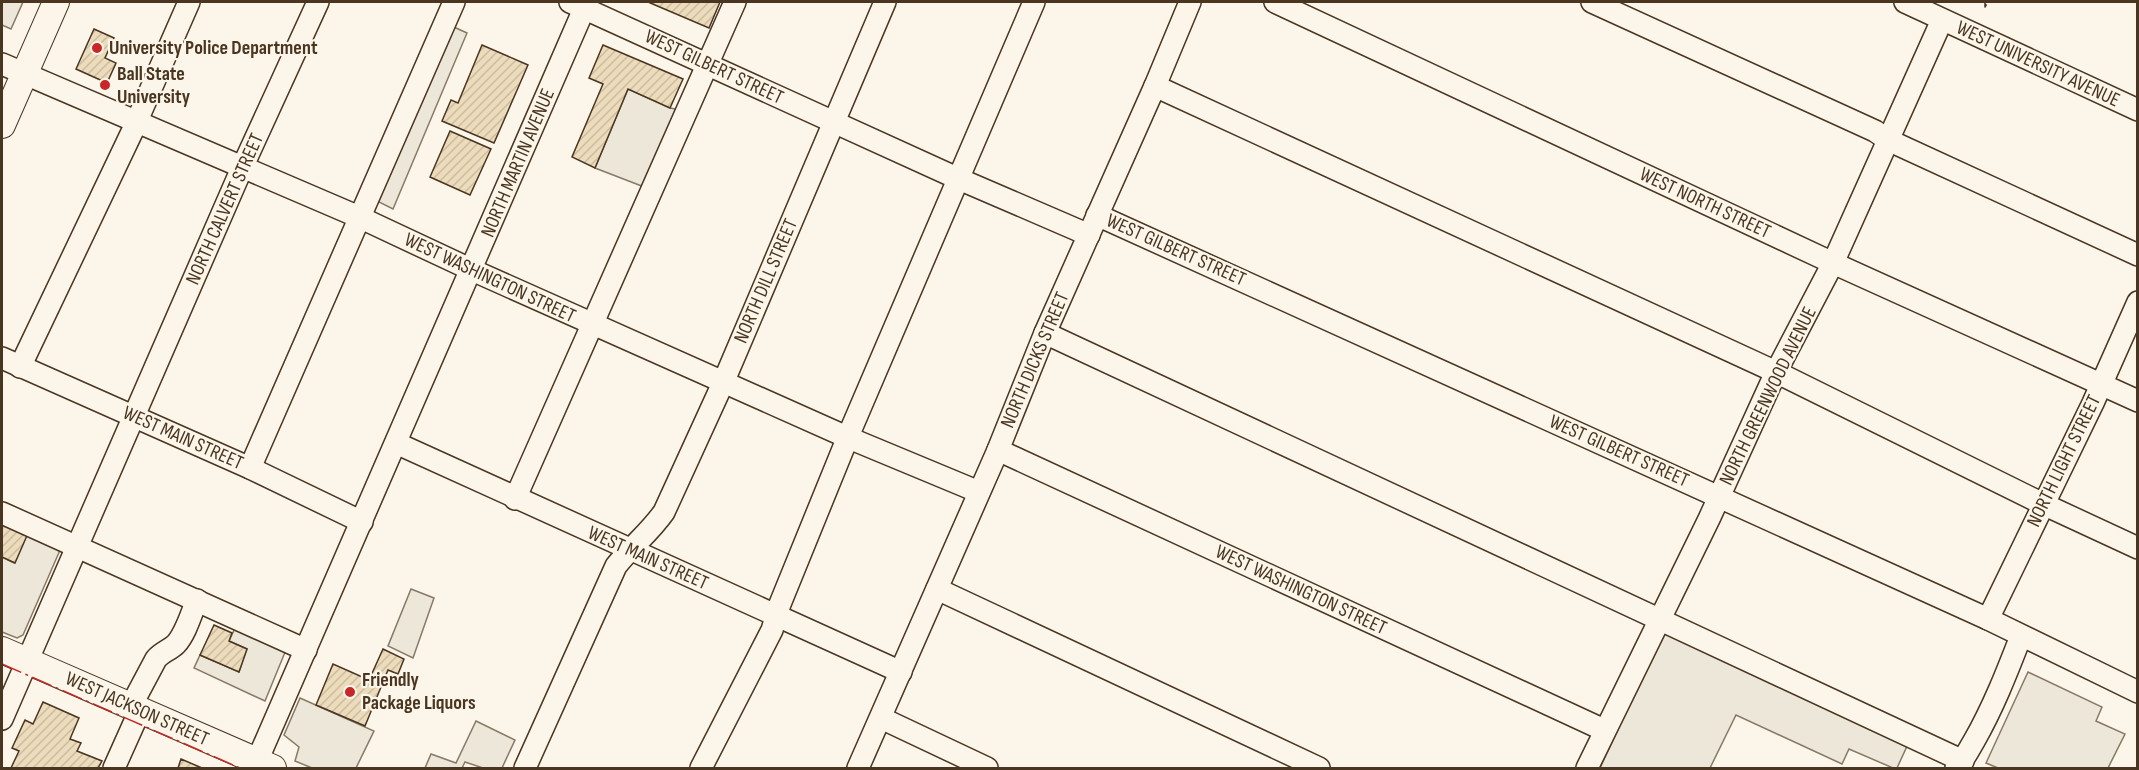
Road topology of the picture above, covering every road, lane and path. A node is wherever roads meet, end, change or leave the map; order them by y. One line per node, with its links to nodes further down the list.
1 (56, 2): 15 (main road)
2 (189, 2): 19 (street)
3 (318, 2): 22 (street, NORTH CALVERT STREET)
4 (454, 2): 25 (street)
5 (735, 2): 14 (street)
6 (885, 2): 18 (street, NORTH DILL STREET)
7 (1034, 2): 23 (street)
8 (1190, 2): 16 (street, NORTH DICKS STREET)
9 (1275, 2): 28 (street, WEST NORTH STREET)
10 (1592, 2): 21 (street)
11 (1905, 2): 13 (street, WEST UNIVERSITY AVENUE)
12 (581, 4): 14 (street, WEST GILBERT STREET); 29 (street, NORTH MARTIN AVENUE)
13 (1942, 20): 17 (street, WEST UNIVERSITY AVENUE); 21 (street, NORTH GREENWOOD AVENUE)
14 (707, 64): 18 (street, WEST GILBERT STREET); 31 (street)
15 (13, 69): 19 (street, WEST WASHINGTON STREET); 20 (main road)
16 (1155, 86): 24 (street, NORTH DICKS STREET); 34 (street)
17 (2138, 110)
18 (833, 122): 23 (street, WEST GILBERT STREET); 35 (street, NORTH DILL STREET)
19 (136, 123): 22 (street, WEST WASHINGTON STREET); 33 (street)
20 (2, 125)
21 (1888, 140): 27 (street); 28 (street, NORTH GREENWOOD AVENUE)
22 (242, 168): 25 (street, WEST WASHINGTON STREET); 38 (street, NORTH CALVERT STREET)
23 (959, 179): 26 (street, WEST GILBERT STREET); 39 (street)
24 (1097, 215): 26 (street, NORTH DICKS STREET); 44 (street, WEST GILBERT STREET)
25 (359, 217): 29 (street, WEST WASHINGTON STREET); 42 (street)
26 (1089, 235): 32 (street, NORTH DICKS STREET)
27 (2138, 255)
28 (1833, 263): 34 (street, NORTH GREENWOOD AVENUE); 36 (street, WEST NORTH STREET)
29 (472, 270): 31 (street, WEST WASHINGTON STREET); 40 (street, NORTH MARTIN AVENUE)
30 (2138, 302): 36 (street, NORTH LIGHT STREET)
31 (594, 324): 35 (street, WEST WASHINGTON STREET); 45 (street)
32 (1045, 333): 41 (street, NORTH DICKS STREET); 56 (street)
33 (11, 363): 38 (street, WEST MAIN STREET)
34 (1776, 372): 44 (street, NORTH GREENWOOD AVENUE); 46 (street)
35 (723, 383): 39 (street, WEST WASHINGTON STREET); 51 (street, NORTH DILL STREET)
36 (2100, 384): 37 (street, WEST NORTH STREET); 46 (street, NORTH LIGHT STREET)
37 (2138, 401)
38 (134, 417): 42 (street, WEST MAIN STREET); 49 (street, NORTH CALVERT STREET)
39 (849, 438): 43 (street, WEST WASHINGTON STREET); 54 (street)
40 (396, 443): 45 (street, WEST MAIN STREET); 48 (street, NORTH MARTIN AVENUE)
41 (998, 450): 43 (street, NORTH DICKS STREET); 66 (street, WEST WASHINGTON STREET)
42 (250, 468): 48 (street, WEST MAIN STREET)
43 (979, 492): 52 (street, NORTH DICKS STREET)
44 (1719, 496): 55 (street, WEST GILBERT STREET); 56 (street, NORTH GREENWOOD AVENUE)
45 (516, 499): 51 (street, WEST MAIN STREET)
46 (2043, 504): 50 (street); 55 (street, NORTH LIGHT STREET)
47 (2, 513): 49 (street)
48 (362, 522): 59 (street, NORTH MARTIN AVENUE)
49 (78, 547): 53 (street); 60 (street, NORTH CALVERT STREET)
50 (2138, 548)
51 (629, 549): 54 (street, WEST MAIN STREET); 70 (street, NORTH DILL STREET)
52 (937, 589): 61 (street, NORTH DICKS STREET); 74 (street)
53 (197, 600): 59 (street); 63 (street)
54 (776, 616): 61 (street, WEST MAIN STREET); 71 (street)
55 (1988, 619): 57 (street, WEST GILBERT STREET)
56 (1659, 620): 66 (street, NORTH GREENWOOD AVENUE); 67 (street)
57 (2021, 636): 62 (street, WEST GILBERT STREET); 67 (street)
58 (2, 650): 60 (main road, WEST JACKSON STREET)
59 (306, 650): 68 (street, NORTH MARTIN AVENUE)
60 (27, 661): 63 (main road, WEST JACKSON STREET); 65 (street, NORTH CALVERT STREET)
61 (901, 672): 64 (street, NORTH DICKS STREET)
62 (2138, 692)
63 (136, 709): 68 (main road, WEST JACKSON STREET); 69 (street)
64 (881, 718): 72 (street, NORTH DICKS STREET); 73 (street)
65 (2, 719)
66 (1604, 730): 75 (street, NORTH GREENWOOD AVENUE)
67 (1960, 765)
68 (261, 766)
69 (114, 768)
70 (525, 768)
71 (701, 768)
72 (858, 768)
73 (987, 768)
74 (1319, 768)
75 (1587, 768)

